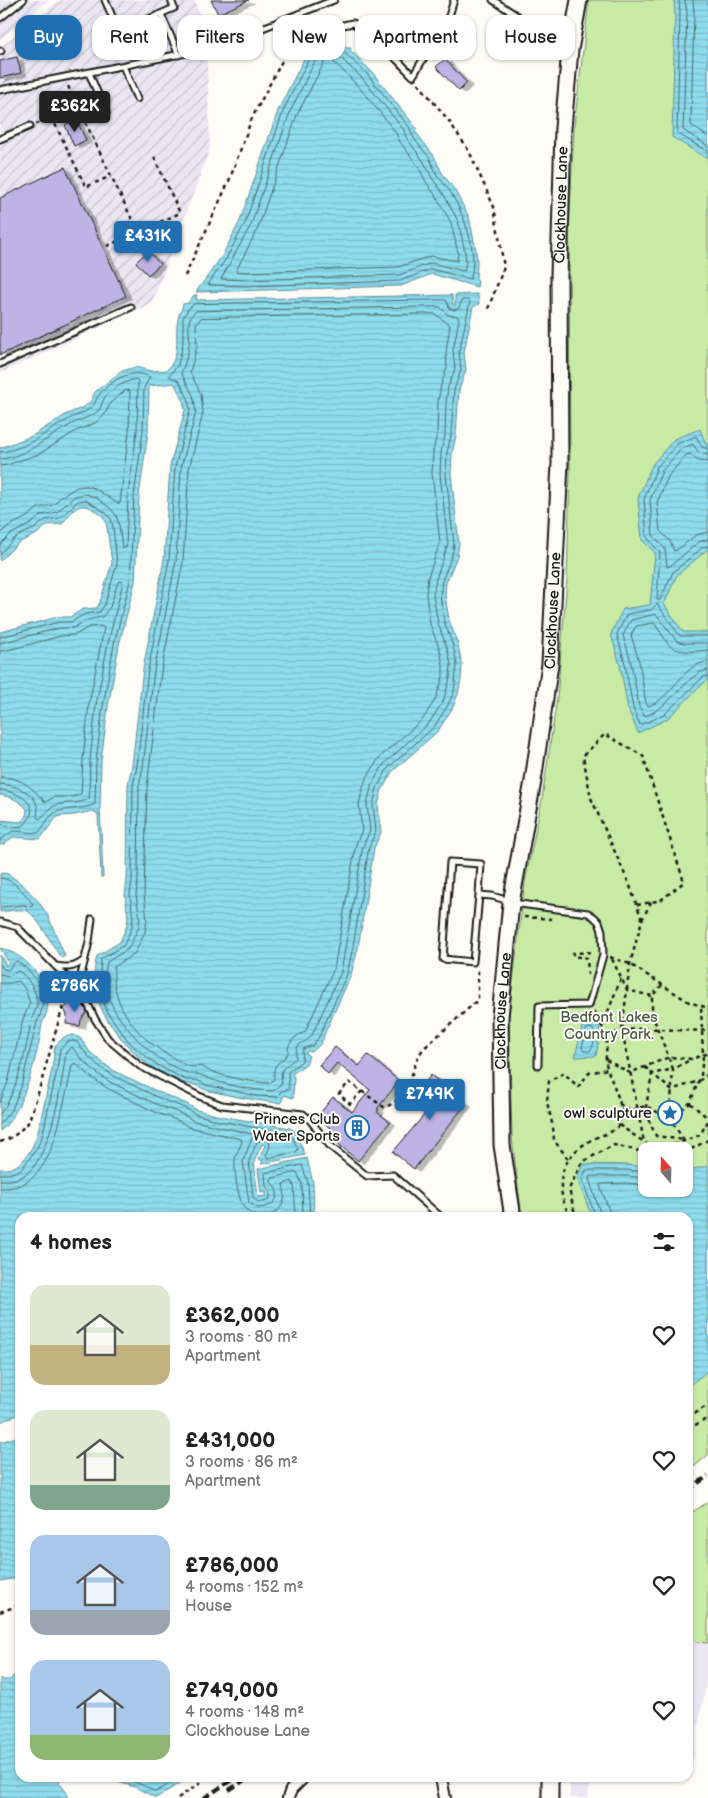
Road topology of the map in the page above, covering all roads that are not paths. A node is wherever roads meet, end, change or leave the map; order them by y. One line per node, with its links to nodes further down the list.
1 (23, 0): 10 (lane)
2 (105, 0): 8 (lane)
3 (170, 0): 8 (lane)
4 (334, 0): 13 (lane)
5 (454, 0): 12 (lane)
6 (493, 0): 9 (lane)
7 (579, 0): 11 (main road, Clockhouse Lane)
8 (161, 14): 14 (lane)
9 (516, 15)
10 (0, 18)
11 (575, 22)
12 (345, 25)
13 (263, 28)
14 (177, 50)
15 (177, 55): 17 (lane)
16 (569, 60): 27 (main road, Clockhouse Lane)
17 (123, 66): 18 (lane); 20 (lane)
18 (89, 73): 19 (lane); 21 (lane)
19 (0, 90)
20 (137, 99)
21 (106, 113)
22 (30, 126): 23 (lane)
23 (0, 139)
24 (131, 306): 25 (lane)
25 (0, 364)
26 (479, 895): 26 (lane); 27 (lane)
27 (511, 902): 35 (lane); 37 (main road, Clockhouse Lane)
28 (92, 919): 30 (lane)
29 (0, 922): 31 (lane)
30 (85, 960): 31 (lane); 33 (lane)
31 (55, 966): 32 (lane)
32 (74, 985): 33 (lane); 34 (lane)
33 (83, 994): 36 (lane)
34 (65, 998)
35 (538, 1065)
36 (435, 1212)
37 (512, 1212)
38 (299, 1782): 41 (street)
39 (442, 1782): 42 (street)
40 (550, 1782): 43 (main road)
41 (288, 1798)
42 (445, 1798)
43 (550, 1798)

